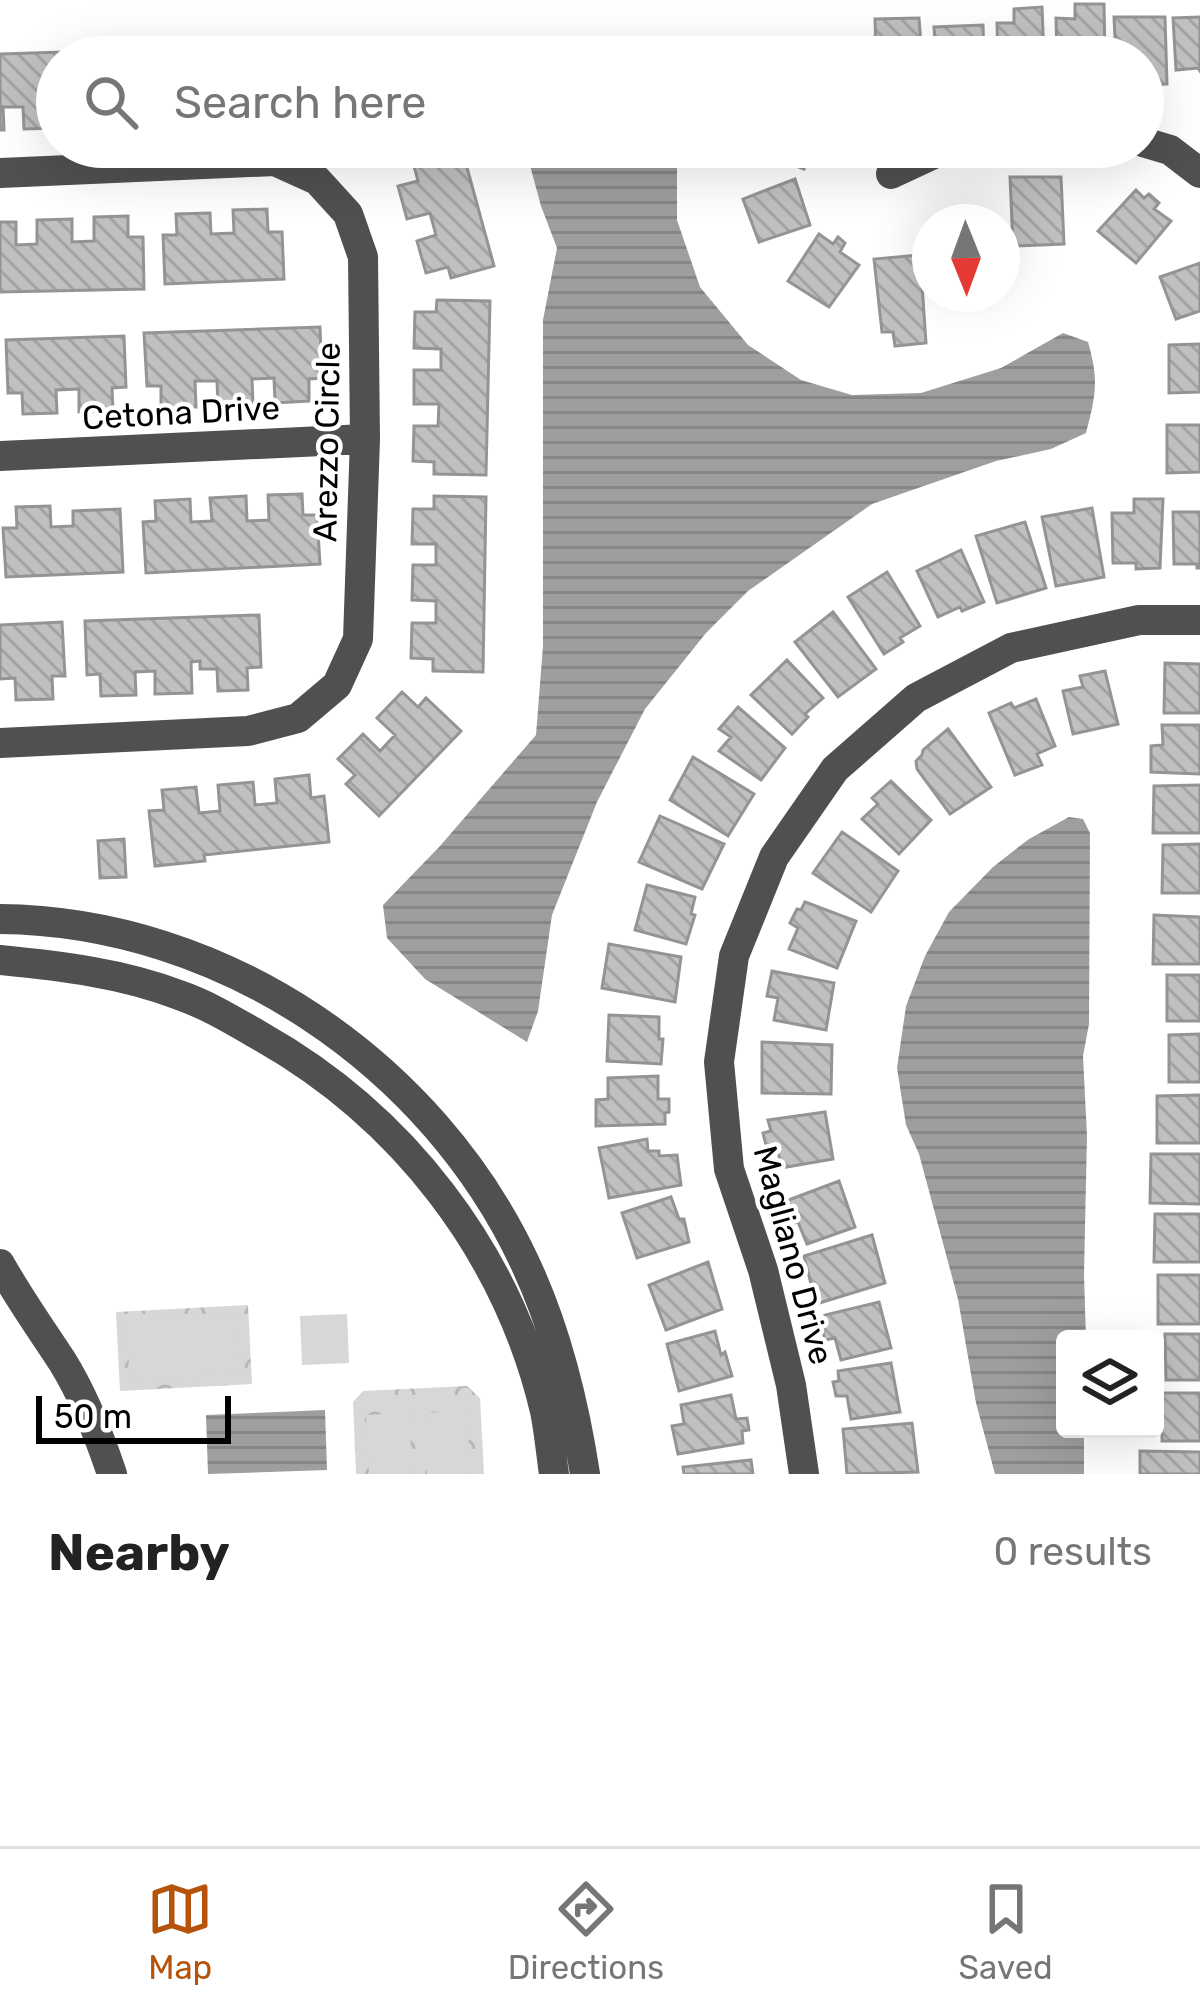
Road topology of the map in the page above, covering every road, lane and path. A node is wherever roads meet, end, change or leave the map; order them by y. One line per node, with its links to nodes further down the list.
1 (1164, 149): 6 (street)
2 (115, 168): 5 (street, Arezzo Circle)
3 (290, 168): 8 (street, Arezzo Circle)
4 (904, 168): 7 (street)
5 (0, 173)
6 (1200, 173)
7 (891, 174)
8 (365, 440): 9 (street, Cetona Drive); 11 (street, Arezzo Circle)
9 (0, 455)
10 (1200, 620): 18 (street, Magliano Drive)
11 (0, 743)
12 (0, 920): 17 (street)
13 (0, 960): 16 (street)
14 (4, 1281): 15 (street)
15 (112, 1474)
16 (554, 1474)
17 (585, 1474)
18 (804, 1474)

